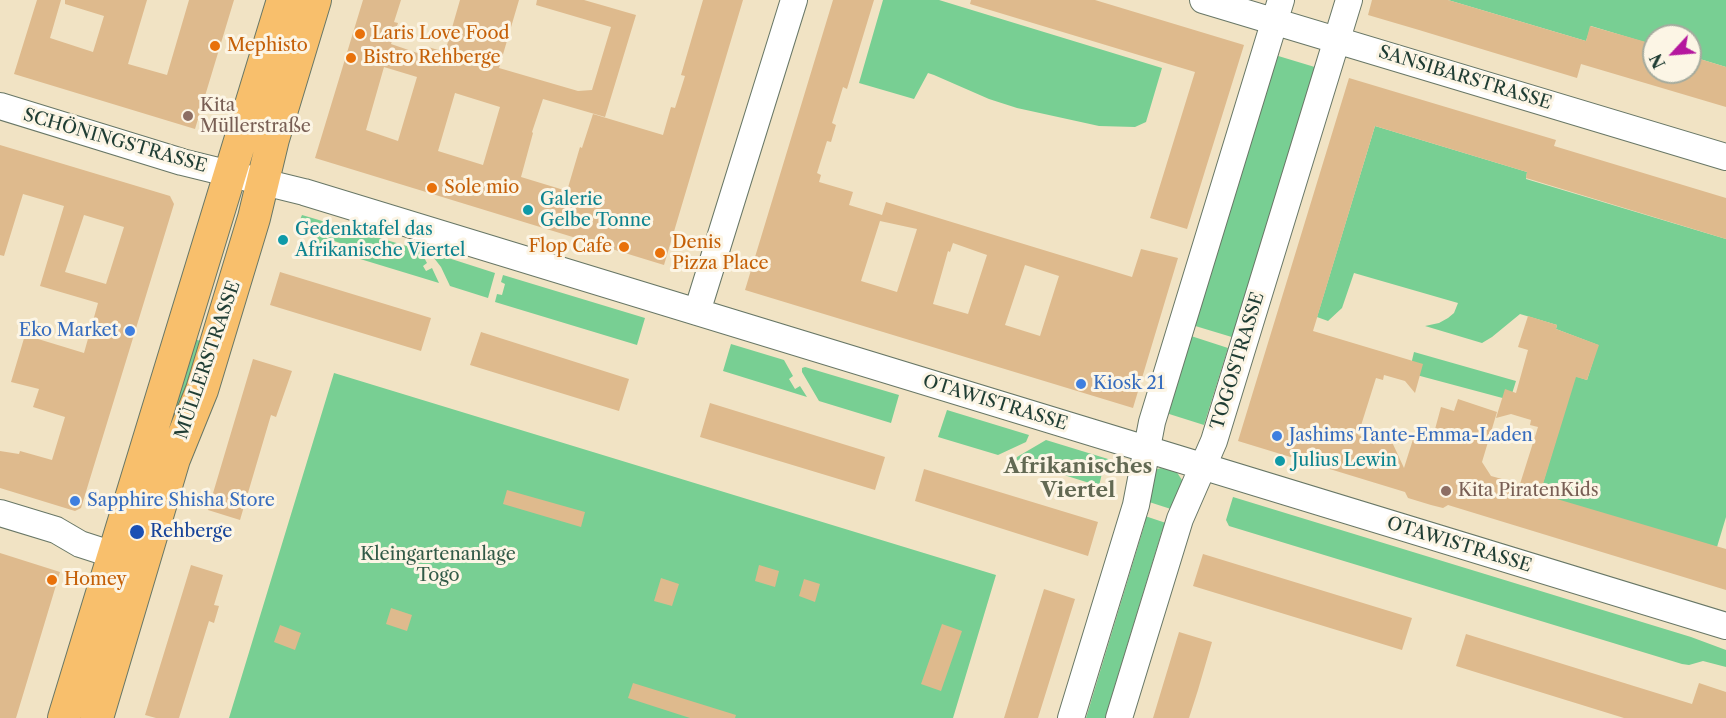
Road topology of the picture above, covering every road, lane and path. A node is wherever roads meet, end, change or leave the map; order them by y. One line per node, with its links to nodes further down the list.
1 (283, 0): 10 (main road, MÜLLERSTRASSE)
2 (315, 0): 11 (main road, MÜLLERSTRASSE)
3 (794, 0): 12 (street)
4 (1203, 0): 6 (street, SANSIBARSTRASSE)
5 (1349, 0): 7 (street, TOGOSTRASSE)
6 (1277, 11): 7 (street, SANSIBARSTRASSE); 13 (street)
7 (1337, 39): 9 (street, SANSIBARSTRASSE); 14 (street, TOGOSTRASSE)
8 (0, 106): 10 (street, SCHÖNINGSTRASSE)
9 (1726, 157)
10 (230, 174): 11 (street, SCHÖNINGSTRASSE); 16 (main road, MÜLLERSTRASSE)
11 (262, 182): 12 (street, OTAWISTRASSE); 19 (main road, MÜLLERSTRASSE)
12 (697, 312): 13 (street, OTAWISTRASSE)
13 (1146, 449): 14 (street, OTAWISTRASSE); 20 (street)
14 (1203, 466): 17 (street, OTAWISTRASSE); 21 (street, TOGOSTRASSE)
15 (0, 513): 16 (street)
16 (114, 555): 18 (main road, MÜLLERSTRASSE)
17 (1726, 626)
18 (64, 718)
19 (97, 718)
20 (1071, 718)
21 (1119, 718)

